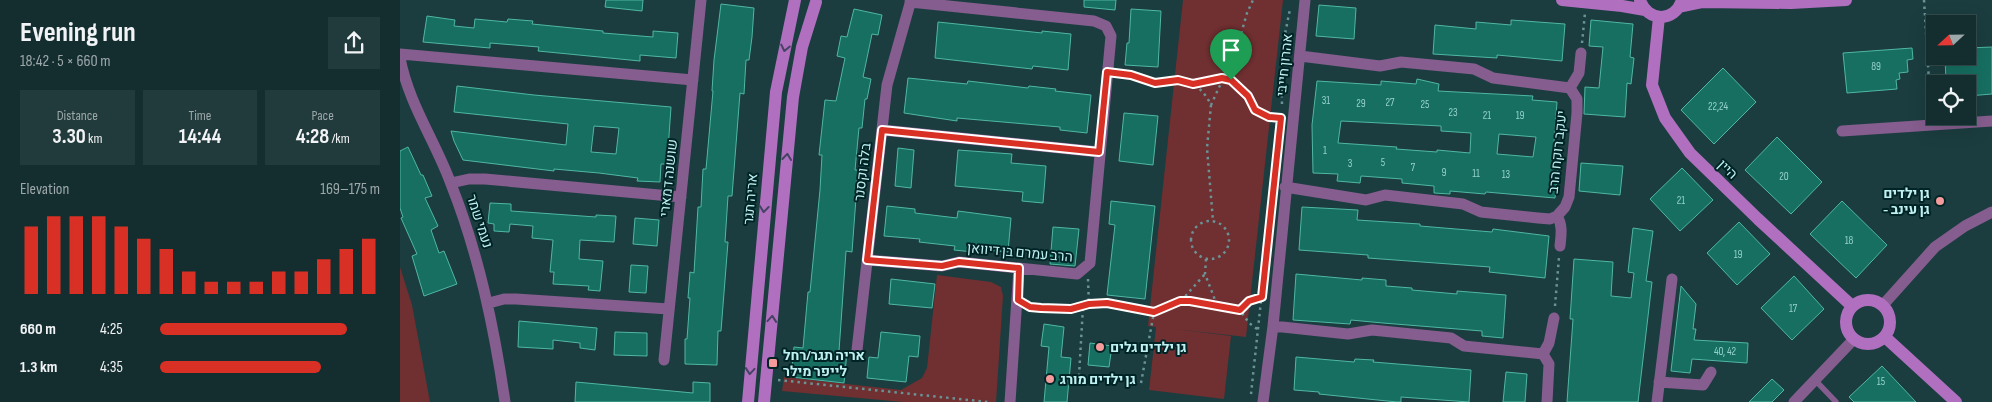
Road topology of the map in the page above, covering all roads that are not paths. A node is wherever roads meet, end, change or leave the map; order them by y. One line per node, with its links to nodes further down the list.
1 (701, 0): 16 (street, שושנה דמארי)
2 (795, 0): 46 (street, אריה תגר, one-way to 46)
3 (799, 0): 7 (street)
4 (1305, 0): 14 (street, אהרון חייבי)
5 (1562, 0): 10 (street)
6 (1846, 0): 9 (street)
7 (818, 1): 47 (street, one-way to 7)
8 (911, 1): 19 (street, בלה וקסנר); 21 (street, הרב עמרם בן דיוואן)
9 (1681, 4): 11 (street)
10 (1642, 5): 11 (street)
11 (1659, 18): 33 (street, היין)
12 (1581, 53): 17 (street)
13 (400, 54): 16 (street)
14 (1300, 56): 17 (street); 23 (street, אהרון חייבי)
15 (400, 58): 22 (street, נעמי שמר)
16 (693, 80): 24 (street, שושנה דמארי)
17 (1570, 88): 26 (street, יעקב רוקח הרב)
18 (1992, 121): 20 (street)
19 (882, 130): 21 (street); 28 (street, בלה וקסנר)
20 (1842, 131)
21 (1099, 152): 29 (street, הרב עמרם בן דיוואן)
22 (451, 183): 24 (street); 31 (street, נעמי שמר)
23 (1285, 186): 26 (street); 36 (street, אהרון חייבי)
24 (681, 197): 34 (street, שושנה דמארי)
25 (1992, 212): 32 (street)
26 (1557, 216): 27 (street)
27 (1560, 246)
28 (867, 260): 29 (street, הרב עמרם בן דיוואן); 39 (street, בלה וקסנר)
29 (1019, 268): 48 (street)
30 (1672, 279): 44 (street)
31 (489, 304): 34 (street); 45 (street, נעמי שמר)
32 (1883, 305): 33 (street); 37 (street)
33 (1852, 306): 38 (street)
34 (669, 309): 41 (street, שושנה דמארי)
35 (1554, 318): 40 (street)
36 (1273, 326): 40 (street); 49 (street, אהרון חייבי)
37 (1885, 337): 38 (street); 54 (street)
38 (1854, 339): 43 (street)
39 (857, 350)
40 (1544, 354): 50 (street)
41 (664, 360)
42 (1711, 372): 44 (street)
43 (1815, 380): 52 (street); 53 (lane)
44 (1659, 382): 51 (street)
45 (505, 402)
46 (748, 402)
47 (764, 402)
48 (1010, 402)
49 (1263, 402)
50 (1548, 402)
51 (1657, 402)
52 (1794, 402)
53 (1836, 402)
54 (1956, 402)

